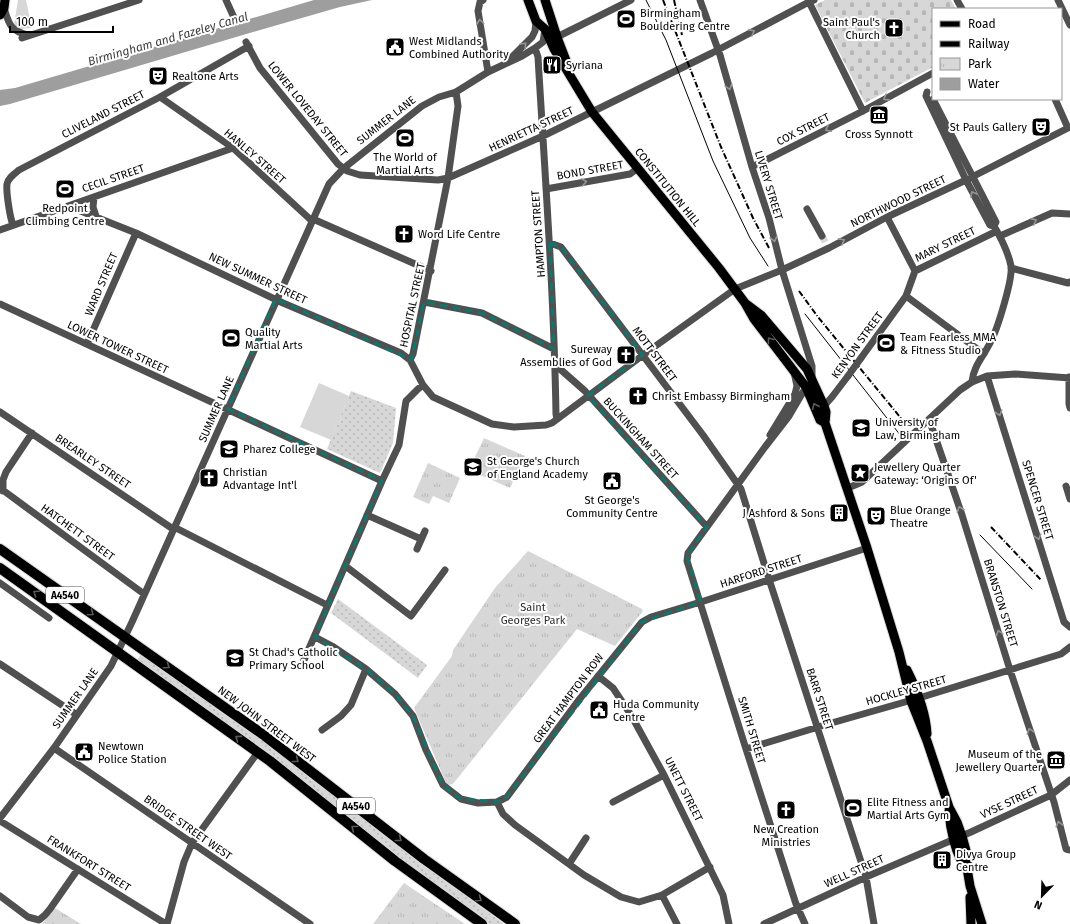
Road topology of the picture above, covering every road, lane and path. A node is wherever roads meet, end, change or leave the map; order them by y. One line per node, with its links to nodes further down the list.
1 (139, 0): 11 (street)
2 (226, 0): 14 (street)
3 (482, 0): 22 (street, one-way to 3)
4 (528, 0): 13 (main road, CONSTITUTION HILL)
5 (539, 0): 16 (main road, CONSTITUTION HILL)
6 (545, 0): 17 (main road, CONSTITUTION HILL)
7 (631, 0): 17 (street)
8 (700, 0): 20 (street, LIVERY STREET)
9 (1058, 0): 12 (street)
10 (811, 1): 20 (street, HENRIETTA STREET, one-way to 10); 32 (street)
11 (3, 8)
12 (1064, 10): 15 (street)
13 (536, 21): 16 (main road, CONSTITUTION HILL); 21 (street, SUMMER LANE, one-way to 13)
14 (236, 22)
15 (1070, 25)
16 (545, 29): 19 (street); 25 (main road, CONSTITUTION HILL)
17 (557, 37): 25 (main road, CONSTITUTION HILL)
18 (248, 44): 28 (street, CLIVELAND STREET); 37 (street, LOWER LOVEDAY STREET)
19 (535, 48): 21 (street, SUMMER LANE); 34 (street, HAMPTON STREET)
20 (718, 50): 33 (street, HENRIETTA STREET); 36 (street, LIVERY STREET, one-way to 36)
21 (504, 64): 22 (street, SUMMER LANE)
22 (488, 72): 26 (street, SUMMER LANE)
23 (932, 74): 24 (street, COX STREET)
24 (921, 80): 27 (street); 32 (street, COX STREET, one-way to 32)
25 (575, 84): 33 (main road, CONSTITUTION HILL)
26 (456, 92): 37 (street, SUMMER LANE); 39 (street, HOSPITAL STREET)
27 (927, 92): 29 (street); 40 (street)
28 (160, 96): 35 (street, HANLEY STREET); 49 (street, CLIVELAND STREET)
29 (932, 97)
30 (933, 100): 40 (street)
31 (1055, 100): 40 (street, NORTHWOOD STREET)
32 (863, 111): 36 (street, COX STREET, one-way to 36)
33 (592, 112): 34 (street, HENRIETTA STREET); 38 (main road, CONSTITUTION HILL)
34 (543, 136): 39 (street, HENRIETTA STREET); 41 (street, HAMPTON STREET)
35 (233, 148): 42 (street, CECIL STREET); 48 (street, HANLEY STREET)
36 (752, 167): 57 (street, LIVERY STREET, one-way to 57)
37 (344, 168): 39 (street, HENRIETTA STREET); 48 (street, SUMMER LANE)
38 (637, 169): 41 (street, BOND STREET, one-way to 38); 60 (main road, CONSTITUTION HILL)
39 (448, 178): 56 (street, HOSPITAL STREET)
40 (969, 179): 47 (street, NORTHWOOD STREET); 51 (street)
41 (546, 189): 54 (street, HAMPTON STREET)
42 (94, 197): 43 (street, CECIL STREET); 46 (street)
43 (68, 206): 46 (street, NEW SUMMER STREET); 49 (street, CECIL STREET)
44 (808, 208): 53 (street)
45 (1070, 214): 51 (street, MARY STREET, one-way to 45)
46 (96, 216): 52 (street, NEW SUMMER STREET)
47 (887, 217): 57 (street, NORTHWOOD STREET, one-way to 47); 58 (street, MARY STREET)
48 (313, 220): 56 (street, HANLEY STREET); 62 (street, SUMMER LANE)
49 (13, 225): 50 (street, CECIL STREET)
50 (0, 230)
51 (997, 231): 55 (street); 58 (street, MARY STREET)
52 (136, 232): 62 (street, NEW SUMMER STREET); 67 (street, WARD STREET)
53 (822, 236)
54 (550, 243): 68 (street, HAMPTON STREET); 70 (street, MOTT STREET)
55 (1011, 268): 59 (street); 69 (street)
56 (431, 270): 63 (street, HOSPITAL STREET)
57 (782, 270): 60 (street, NORTHWOOD STREET); 75 (street, LIVERY STREET)
58 (915, 272): 61 (street, KENYON STREET)
59 (1070, 282)
60 (735, 289): 64 (main road, CONSTITUTION HILL); 70 (street, NORTHWOOD STREET)
61 (906, 296): 69 (street); 81 (street, KENYON STREET, bridge)
62 (276, 299): 71 (street, NEW SUMMER STREET); 83 (street, SUMMER LANE)
63 (424, 302): 68 (street); 71 (street, HOSPITAL STREET)
64 (745, 303): 66 (main road, CONSTITUTION HILL); 73 (main road, CONSTITUTION HILL, one-way to 64)
65 (0, 304): 67 (street, LOWER TOWER STREET)
66 (776, 334): 75 (main road, CONSTITUTION HILL); 79 (main road, CONSTITUTION HILL)
67 (88, 344): 83 (street, LOWER TOWER STREET)
68 (554, 349): 72 (street, HAMPTON STREET)
69 (984, 354): 77 (street)
70 (642, 355): 80 (street, NORTHWOOD STREET); 91 (street, MOTT STREET)
71 (410, 360): 78 (street, HOSPITAL STREET)
72 (555, 367): 80 (street, BUCKINGHAM STREET); 85 (street, HAMPTON STREET)
73 (793, 371): 79 (main road, CONSTITUTION HILL); 89 (street)
74 (987, 376): 76 (street); 77 (street); 114 (street, SPENCER STREET, one-way to 114)
75 (812, 377): 81 (main road, CONSTITUTION HILL)
76 (1069, 378): 82 (street)
77 (972, 382): 86 (street)
78 (423, 385): 85 (street, HOSPITAL STREET); 90 (street)
79 (806, 387): 87 (main road, one-way to 79); 89 (street)
80 (588, 396): 85 (street, HOSPITAL STREET); 97 (street, BUCKINGHAM STREET)
81 (824, 406): 87 (main road, CONSTITUTION HILL)
82 (1070, 408)
83 (228, 409): 90 (street, LOWER TOWER STREET); 98 (street, SUMMER LANE)
84 (0, 412): 88 (street, BREARLEY STREET)
85 (557, 419)
86 (929, 419): 93 (street); 124 (street, BRANSTON STREET, one-way to 86)
87 (826, 423): 93 (main road)
88 (32, 433): 94 (street); 98 (street, BREARLEY STREET)
89 (765, 446): 91 (street)
90 (382, 481): 96 (street)
91 (737, 484): 97 (street); 107 (street, BARR STREET)
92 (1066, 486): 95 (street)
93 (848, 488): 101 (main road)
94 (2, 489): 109 (street, HATCHETT STREET)
95 (1070, 499)
96 (367, 515): 100 (street); 104 (street)
97 (707, 527): 110 (street, SMITH STREET)
98 (173, 528): 109 (street, SUMMER LANE); 111 (street, BREARLEY STREET)
99 (425, 531): 100 (street)
100 (421, 539): 103 (street)
101 (867, 548): 107 (street, HARFORD STREET); 126 (main road)
102 (0, 549): 115 (highway, NEW JOHN STREET WEST / A4540, one-way to 115)
103 (417, 549)
104 (345, 567): 106 (street); 111 (street)
105 (0, 568): 118 (highway, A4540, one-way to 105)
106 (445, 570)
107 (769, 579): 110 (street, HARFORD STREET); 128 (street, BARR STREET)
108 (0, 583): 113 (street)
109 (144, 594): 115 (street, SUMMER LANE)
110 (701, 602): 112 (street, HARFORD STREET); 131 (street, SMITH STREET)
111 (327, 605): 116 (street)
112 (662, 613): 125 (street, GREAT HAMPTON ROW)
113 (49, 618)
114 (1070, 627)
115 (125, 636): 118 (street, SUMMER LANE); 154 (highway, NEW JOHN STREET WEST / A4540, one-way to 154)
116 (315, 637): 121 (street); 123 (street)
117 (1070, 647): 120 (street, HOCKLEY STREET)
118 (117, 652): 127 (street, SUMMER LANE); 132 (highway, A4540, one-way to 118)
119 (1070, 653): 120 (street)
120 (1061, 654): 124 (street, HOCKLEY STREET)
121 (304, 660)
122 (0, 664): 127 (street)
123 (366, 668): 129 (street); 136 (street)
124 (1010, 670): 126 (street, HOCKLEY STREET); 135 (street, BRANSTON STREET, one-way to 124)
125 (598, 676): 133 (street, UNETT STREET); 136 (street, GREAT HAMPTON ROW)
126 (915, 699): 128 (street, HOCKLEY STREET); 140 (main road)
127 (77, 715): 130 (street, SUMMER LANE)
128 (818, 727): 131 (street, HOCKLEY STREET); 146 (street, BARR STREET)
129 (322, 730)
130 (54, 748): 138 (street, SUMMER LANE); 141 (street, BRIDGE STREET WEST)
131 (746, 749): 150 (street, SMITH STREET)
132 (258, 752): 141 (street); 153 (highway, A4540, one-way to 132)
133 (664, 775): 137 (street); 144 (street, UNETT STREET)
134 (1070, 780): 135 (street, VYSE STREET)
135 (1051, 795): 140 (street, VYSE STREET); 142 (street, BRANSTON STREET, one-way to 135)
136 (497, 802): 143 (street)
137 (613, 802)
138 (0, 820): 145 (street, FRANKFORT STREET)
139 (586, 838): 143 (street)
140 (958, 838): 146 (street, WELL STREET); 147 (main road)
141 (192, 843): 151 (street); 152 (street, BRIDGE STREET WEST)
142 (1070, 850)
143 (569, 864): 148 (street)
144 (710, 867): 148 (street); 156 (street, UNETT STREET)
145 (78, 869): 149 (street); 151 (street, FRANKFORT STREET)
146 (866, 877): 150 (street, WELL STREET); 159 (street, BARR STREET)
147 (970, 886): 160 (main road); 161 (main road)
148 (662, 895): 155 (street)
149 (0, 896)
150 (798, 909): 157 (street, WELL STREET); 158 (street, SMITH STREET)
151 (167, 924)
152 (310, 924)
153 (482, 924)
154 (515, 924)
155 (677, 924)
156 (729, 924)
157 (764, 924)
158 (805, 924)
159 (874, 924)
160 (971, 924)
161 (982, 924)

